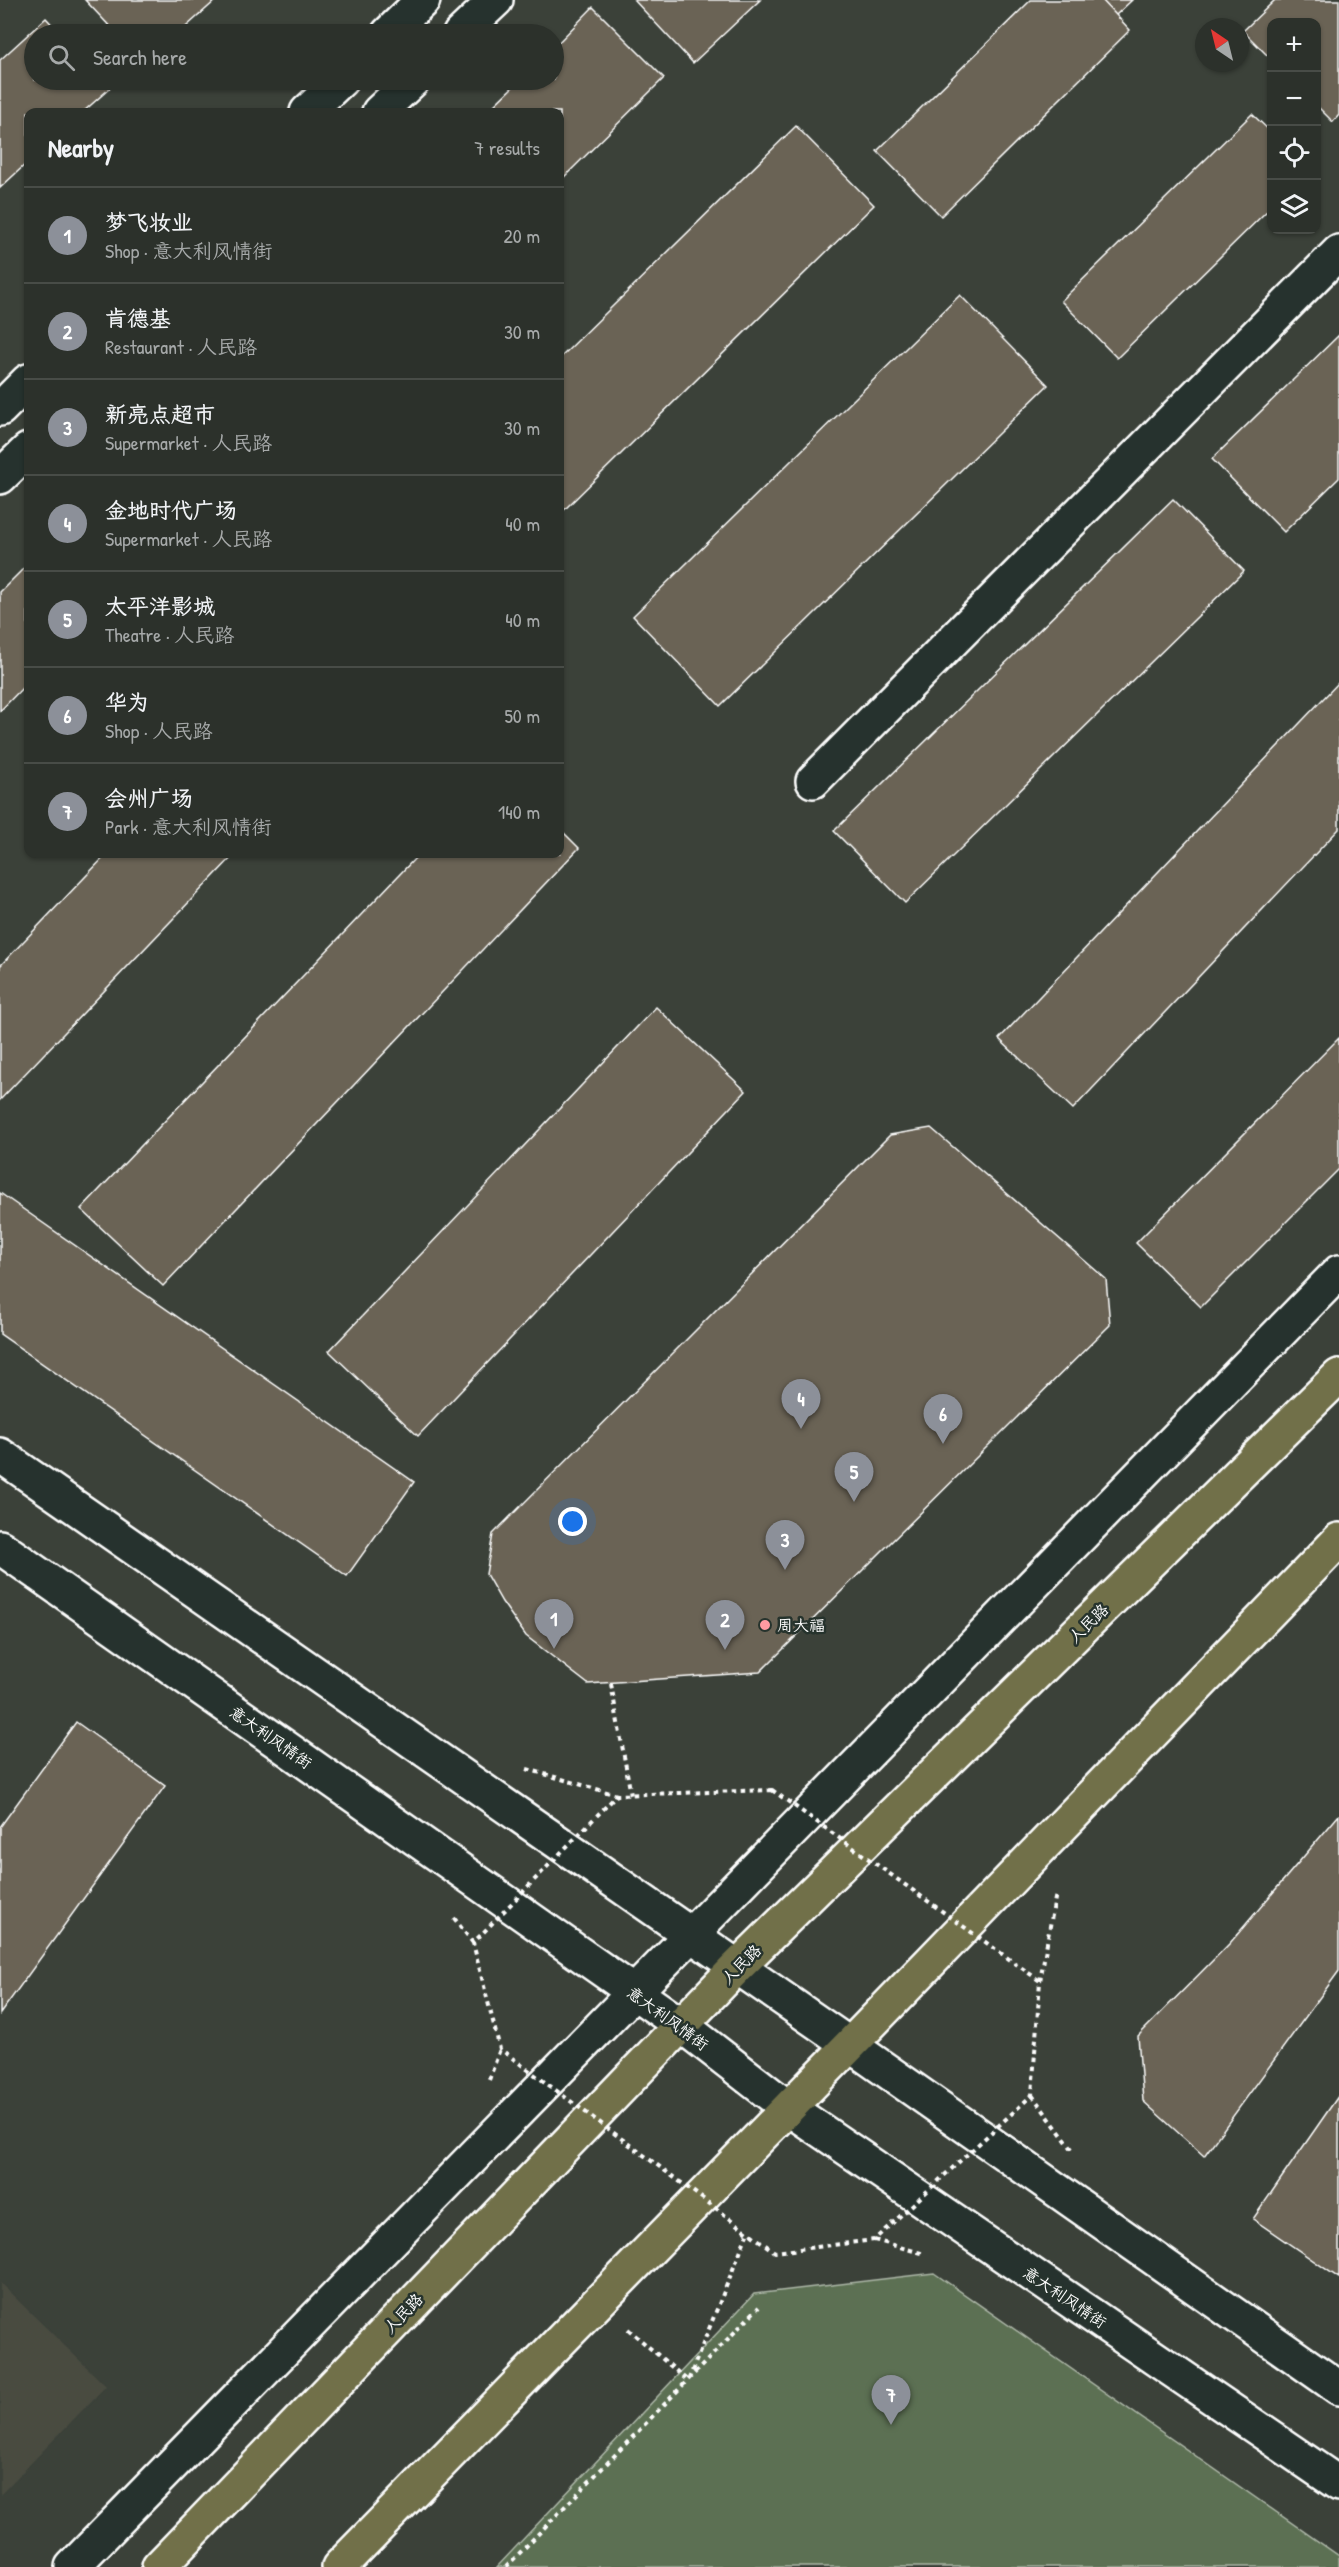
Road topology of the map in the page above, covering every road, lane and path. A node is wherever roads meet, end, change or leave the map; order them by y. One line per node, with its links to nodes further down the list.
1 (423, 0): 3 (street)
2 (496, 0): 4 (street)
3 (398, 24)
4 (471, 24)
5 (330, 90): 7 (street)
6 (402, 90): 8 (street)
7 (311, 108)
8 (383, 108)
9 (1339, 252): 14 (street)
10 (24, 385): 11 (street)
11 (0, 409)
12 (24, 454): 13 (street)
13 (0, 477)
14 (813, 781)
15 (1339, 1272): 23 (street)
16 (1339, 1376): 24 (main road, 人民路)
17 (0, 1455): 23 (street)
18 (1339, 1540): 28 (main road)
19 (0, 1547): 26 (street, 意大利风情街)
20 (611, 1684): 21 (path)
21 (631, 1795): 25 (path, bridge); 30 (path, bridge)
22 (1057, 1888): 25 (path)
23 (691, 1934): 24 (street); 26 (street)
24 (737, 1967): 27 (main road, 人民路); 28 (street)
25 (1040, 1981): 30 (path, bridge)
26 (634, 1992): 27 (street, 意大利风情街); 36 (street)
27 (681, 2025): 29 (street, 意大利风情街); 37 (main road, 人民路)
28 (850, 2045): 29 (main road); 34 (street)
29 (788, 2108): 31 (main road); 35 (street, 意大利风情街)
30 (748, 2232): 33 (path)
31 (597, 2302): 33 (path); 38 (main road)
32 (759, 2307): 33 (path)
33 (688, 2380): 39 (path)
34 (1339, 2388)
35 (1339, 2484)
36 (72, 2567)
37 (159, 2567)
38 (339, 2567)
39 (506, 2567)

